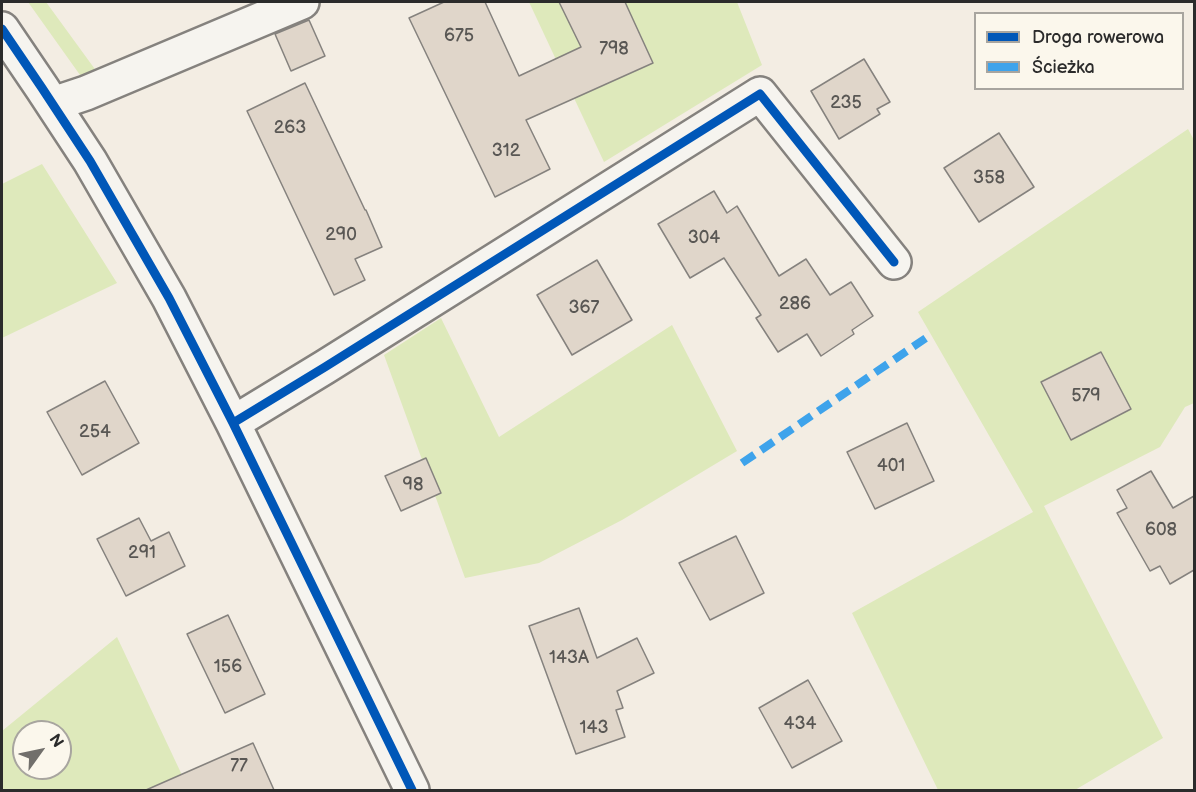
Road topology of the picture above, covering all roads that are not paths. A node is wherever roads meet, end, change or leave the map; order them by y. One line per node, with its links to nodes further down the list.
1 (302, 2): 3 (street)
2 (2, 29): 3 (street)
3 (53, 104): 5 (street)
4 (894, 262): 5 (street)
5 (233, 423): 6 (street)
6 (412, 790)

